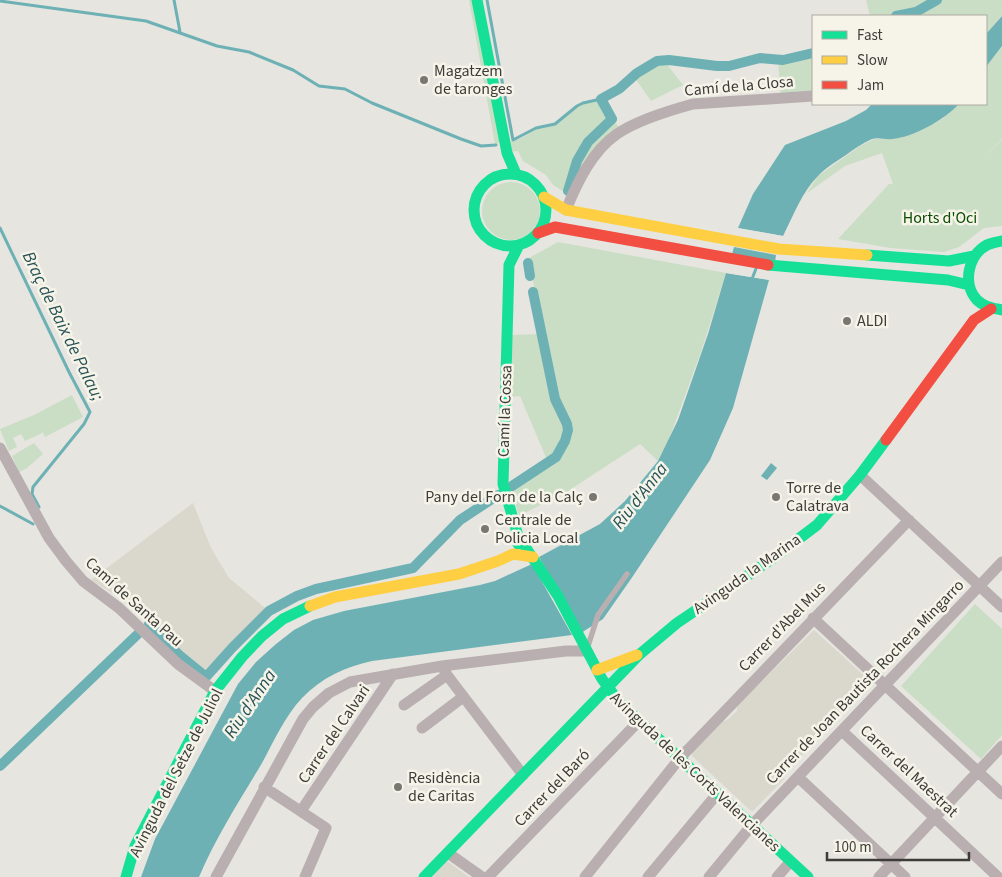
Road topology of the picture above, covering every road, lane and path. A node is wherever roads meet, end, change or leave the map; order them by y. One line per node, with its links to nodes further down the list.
1 (477, 0): 3 (main road)
2 (812, 96): 7 (street, Camí de la Closa)
3 (507, 153): 4 (main road); 5 (main road)
4 (516, 174): 5 (main road); 6 (main road)
5 (497, 176): 10 (main road)
6 (544, 197): 7 (main road); 8 (main road)
7 (566, 210): 12 (main road)
8 (538, 233): 11 (main road); 14 (main road)
9 (1002, 242): 12 (main road)
10 (499, 244): 11 (main road); 13 (main road, Camí la Cossa)
11 (519, 245): 13 (main road, Camí la Cossa)
12 (974, 256): 14 (main road)
13 (509, 265): 21 (main road, Camí la Cossa)
14 (969, 286): 15 (main road)
15 (976, 298): 16 (main road); 17 (main road)
16 (997, 309): 17 (main road, Avinguda la Marina)
17 (974, 320): 19 (main road, Avinguda la Marina)
18 (0, 448): 36 (street, Camí de Santa Pau)
19 (860, 475): 20 (street); 30 (main road, Avinguda la Marina)
20 (909, 520): 26 (street); 28 (street, Carrer d'Abel Mus)
21 (518, 536): 22 (main road); 23 (main road)
22 (513, 554): 23 (main road); 36 (main road, Avinguda del Setze de Juliol)
23 (534, 558): 29 (main road, Avinguda de les Corts Valencianes)
24 (1002, 562): 26 (street, Carrer de Joan Bautista Rochera Mingarro)
25 (627, 574): 29 (lane)
26 (980, 586): 27 (street); 34 (street, Carrer de Joan Bautista Rochera Mingarro)
27 (1002, 607)
28 (813, 618): 34 (street); 43 (street, Carrer d'Abel Mus)
29 (586, 651): 31 (street); 32 (main road, Avinguda de les Corts Valencianes)
30 (640, 654): 32 (main road); 35 (main road)
31 (444, 670): 33 (street); 37 (street); 38 (street)
32 (597, 670): 35 (main road, Avinguda de les Corts Valencianes)
33 (393, 674): 47 (street); 50 (street, Carrer del Calvari)
34 (885, 685): 41 (street, Carrer de Joan Bautista Rochera Mingarro); 44 (street)
35 (607, 689): 39 (main road, Avinguda de les Corts Valencianes); 45 (main road)
36 (215, 691): 56 (main road, Avinguda del Setze de Juliol)
37 (464, 697): 40 (street); 45 (street)
38 (404, 705)
39 (639, 721): 43 (main road, Avinguda de les Corts Valencianes); 61 (street, Carrer del Baró)
40 (422, 728)
41 (842, 731): 46 (street, Carrer de Joan Bautista Rochera Mingarro); 51 (street, Carrer del Maestrat)
42 (1002, 746): 44 (street)
43 (680, 758): 48 (main road, Avinguda de les Corts Valencianes); 62 (street, Carrer d'Abel Mus)
44 (978, 772): 49 (street); 51 (street)
45 (523, 775): 53 (main road)
46 (798, 777): 52 (street, Carrer de Joan Bautista Rochera Mingarro); 55 (street)
47 (264, 787): 50 (street); 57 (street)
48 (717, 794): 52 (main road, Avinguda de les Corts Valencianes); 63 (street)
49 (1002, 794)
50 (301, 811): 58 (street)
51 (935, 818): 55 (street); 69 (street, Carrer del Maestrat)
52 (752, 825): 54 (main road, Avinguda de les Corts Valencianes); 64 (street, Carrer de Joan Bautista Rochera Mingarro)
53 (448, 853): 59 (main road); 60 (street)
54 (790, 862): 65 (street); 66 (main road, Avinguda de les Corts Valencianes)
55 (891, 864): 67 (street); 68 (street)
56 (126, 877)
57 (216, 877)
58 (304, 877)
59 (424, 877)
60 (482, 877)
61 (488, 877)
62 (585, 877)
63 (648, 877)
64 (709, 877)
65 (777, 877)
66 (808, 877)
67 (879, 877)
68 (905, 877)
69 (998, 877)

